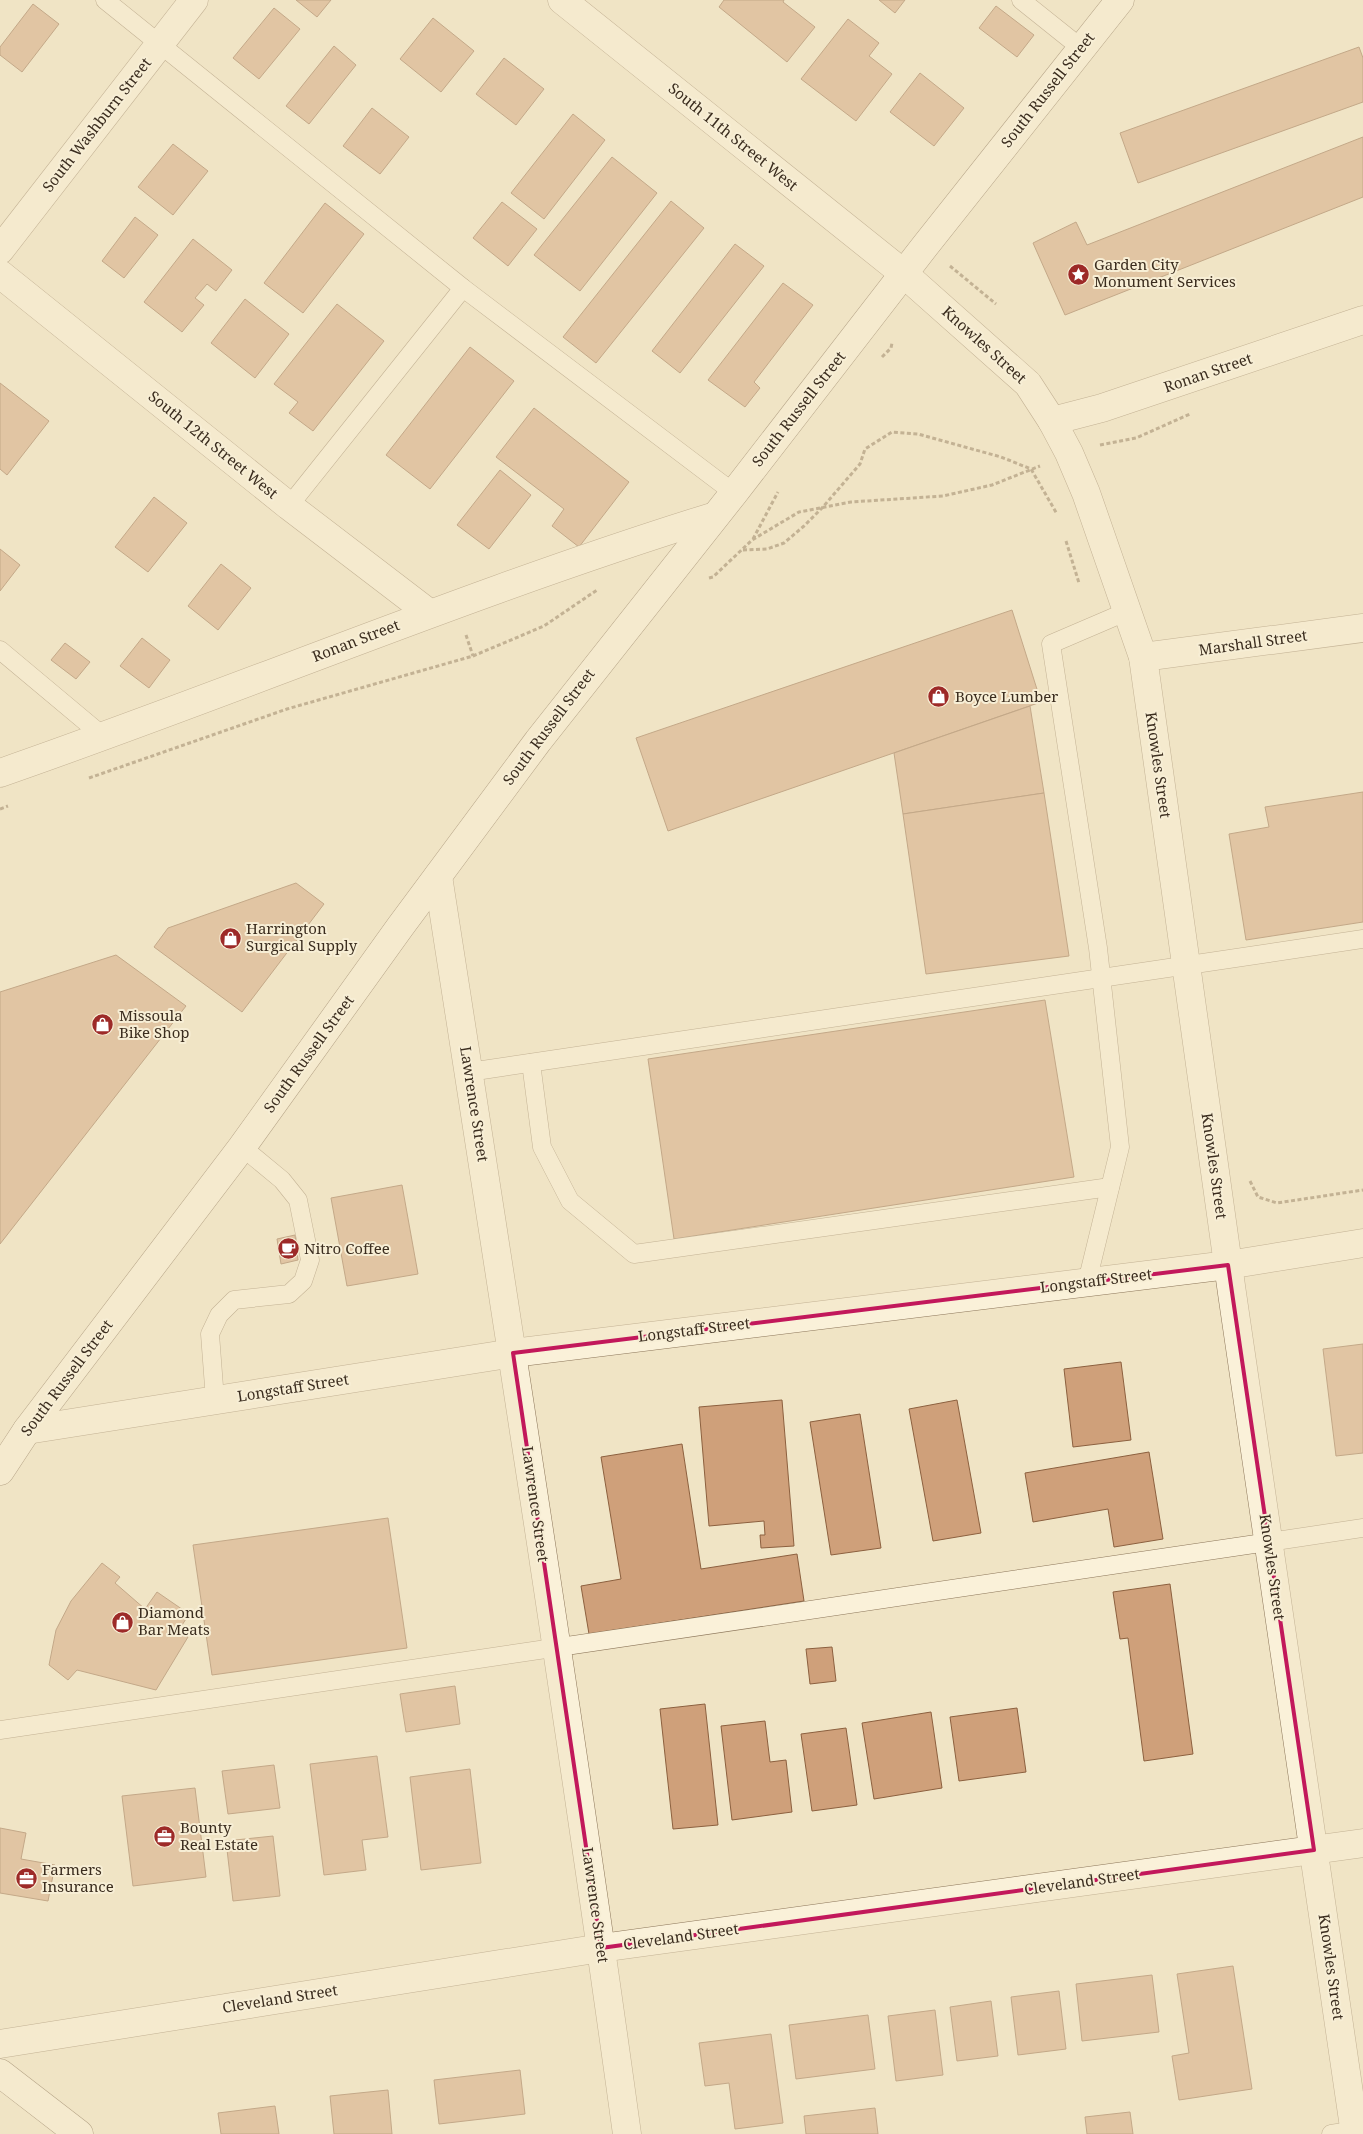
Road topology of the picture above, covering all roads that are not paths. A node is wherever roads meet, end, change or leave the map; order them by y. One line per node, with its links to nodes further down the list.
1 (105, 0): 6 (lane)
2 (194, 0): 6 (street, South Washburn Street)
3 (562, 0): 9 (street, South 11th Street West)
4 (1021, 0): 7 (lane)
5 (1120, 0): 7 (street, South Russell Street)
6 (160, 43): 8 (street, South Washburn Street); 11 (lane)
7 (1081, 48): 9 (street, South Russell Street)
8 (0, 250)
9 (903, 273): 13 (street, Knowles Street); 14 (street, South Russell Street)
10 (0, 274): 15 (street, South 12th Street West)
11 (463, 288): 14 (lane); 15 (lane)
12 (1363, 320): 13 (street, Ronan Street)
13 (1052, 421): 17 (street, Knowles Street)
14 (734, 493): 16 (street, South Russell Street)
15 (290, 506): 18 (street, South 12th Street West)
16 (715, 516): 18 (street, Ronan Street); 24 (street, South Russell Street)
17 (1128, 611): 21 (street, Knowles Street); 27 (lane)
18 (429, 613): 22 (street, Ronan Street)
19 (1363, 628): 21 (street, Marshall Street)
20 (0, 650): 22 (lane)
21 (1143, 657): 26 (street, Knowles Street)
22 (104, 737): 23 (street, Ronan Street)
23 (0, 773)
24 (438, 876): 29 (street, Lawrence Street); 30 (street, South Russell Street)
25 (1363, 940): 26 (lane)
26 (1186, 966): 27 (lane); 33 (street, Knowles Street)
27 (1101, 978): 28 (lane); 31 (lane)
28 (531, 1063): 29 (lane); 31 (lane)
29 (468, 1072): 35 (street, Lawrence Street)
30 (242, 1147): 36 (lane); 37 (street, South Russell Street)
31 (1110, 1186): 34 (lane)
32 (1363, 1243): 33 (street, Longstaff Street)
33 (1228, 1266): 34 (street, Longstaff Street); 40 (street, Knowles Street)
34 (1087, 1282): 35 (street, Longstaff Street)
35 (513, 1353): 36 (street, Longstaff Street); 41 (street, Lawrence Street)
36 (215, 1400): 37 (street, Longstaff Street)
37 (27, 1430): 38 (street, South Russell Street)
38 (0, 1471)
39 (1363, 1528): 40 (lane)
40 (1269, 1542): 41 (lane); 44 (street, Knowles Street)
41 (556, 1648): 42 (lane); 45 (street, Lawrence Street)
42 (0, 1730)
43 (1363, 1842): 44 (street, Cleveland Street)
44 (1314, 1850): 45 (street, Cleveland Street); 48 (street, Knowles Street)
45 (601, 1948): 46 (street, Cleveland Street); 50 (street, Lawrence Street)
46 (0, 2044)
47 (0, 2073): 49 (street)
48 (1351, 2132)
49 (78, 2134)
50 (626, 2134)

